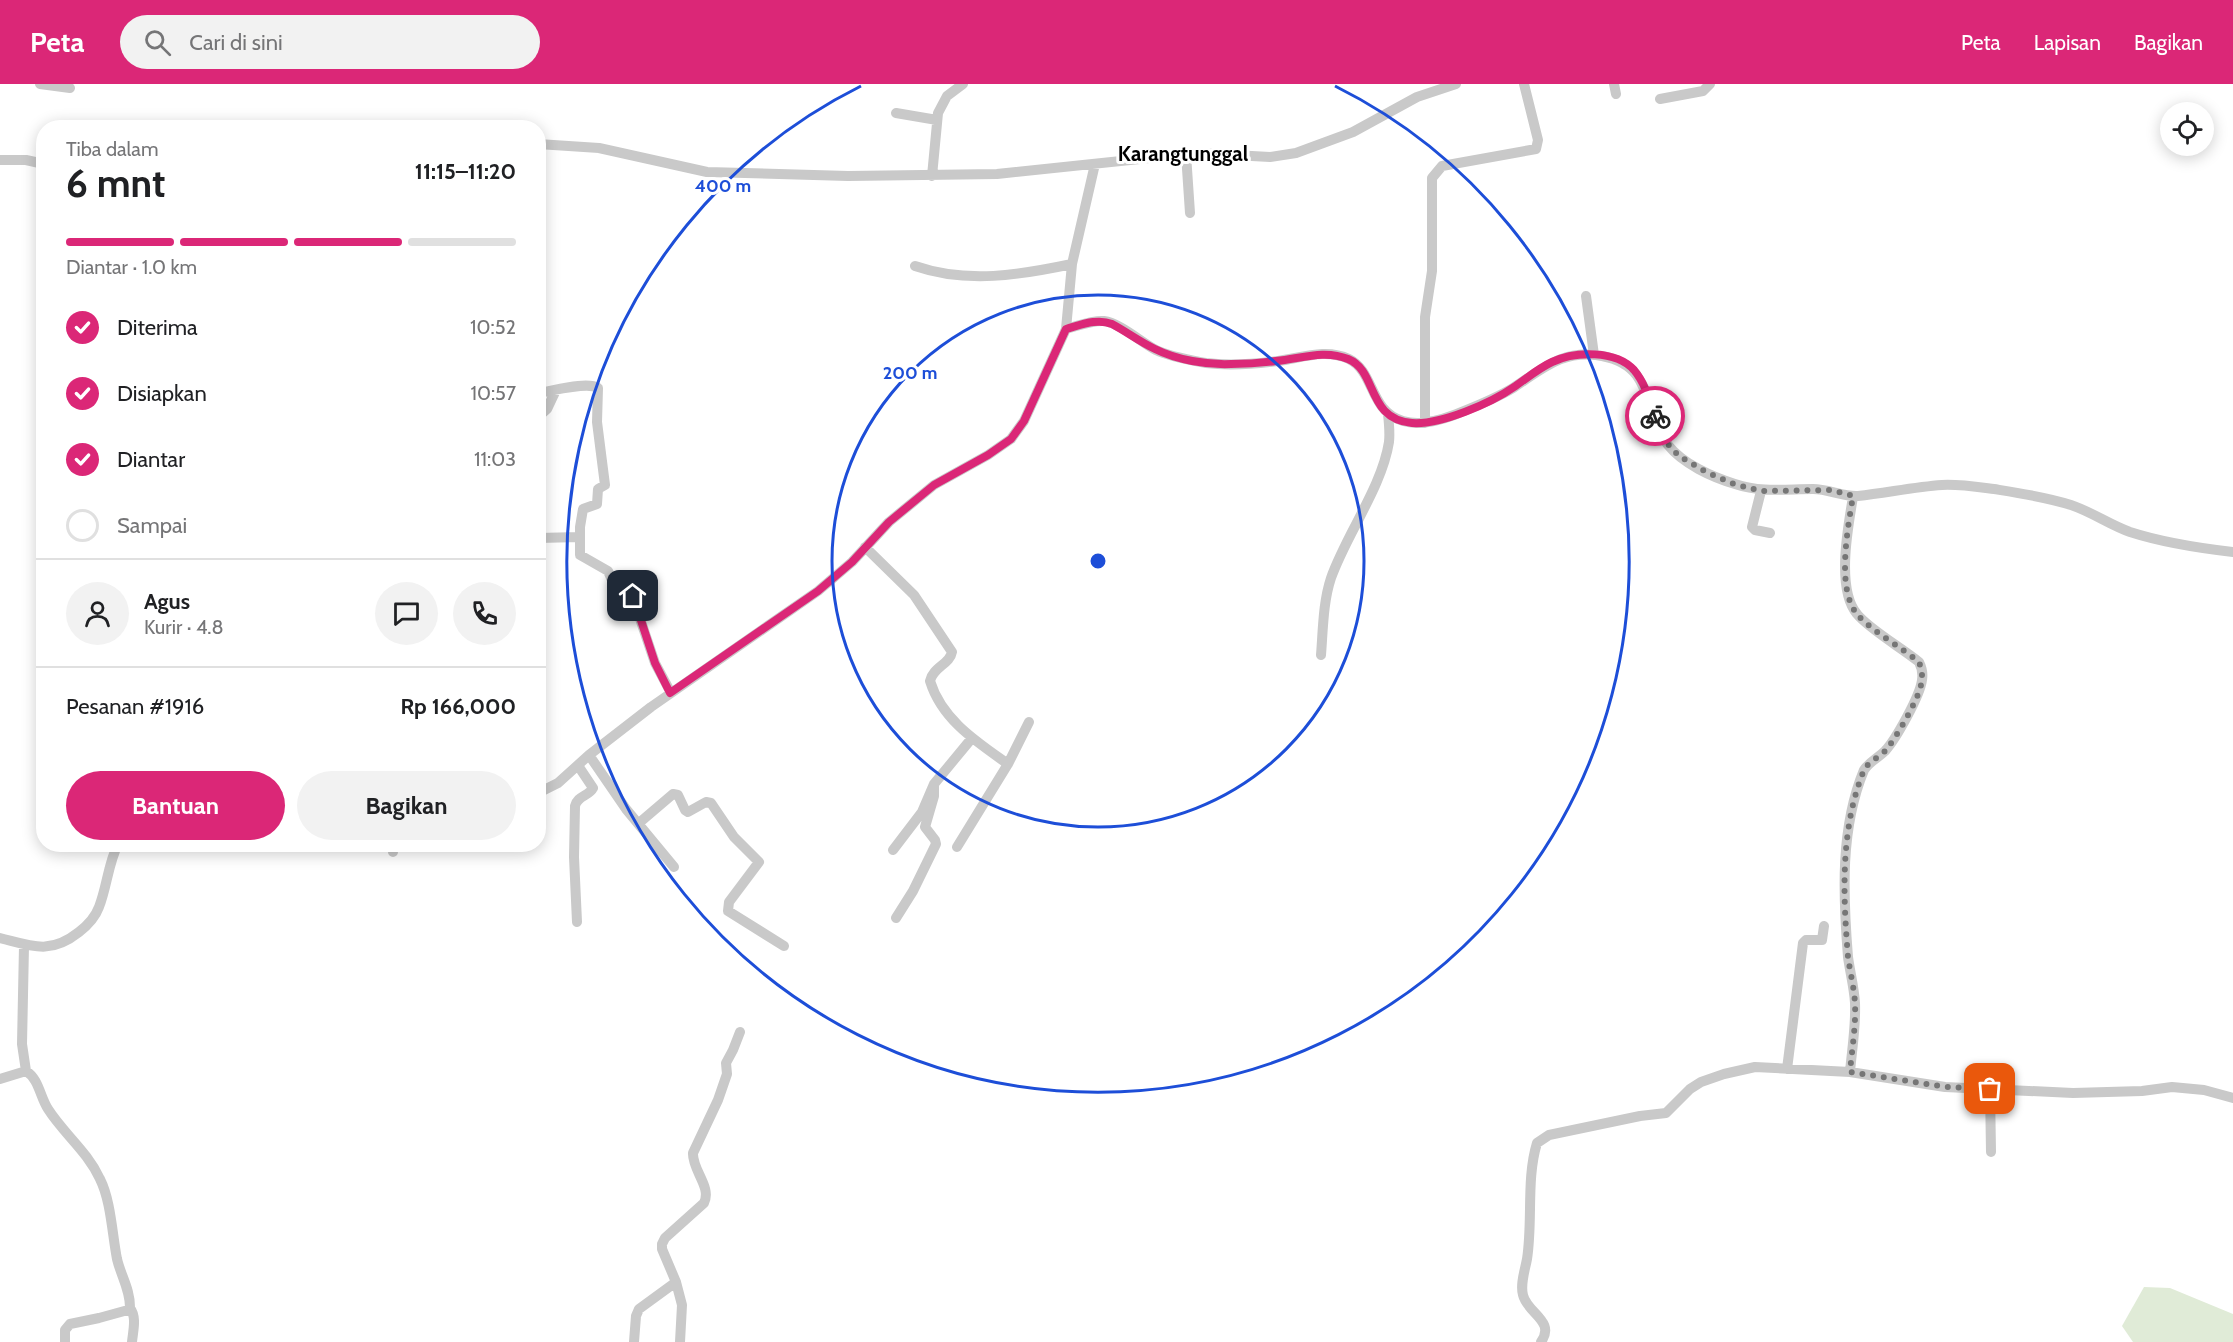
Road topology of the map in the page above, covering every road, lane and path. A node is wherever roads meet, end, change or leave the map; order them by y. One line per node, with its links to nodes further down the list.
1 (40, 84): 6 (street)
2 (963, 84): 9 (street)
3 (1456, 84): 11 (street)
4 (1524, 84): 26 (street)
5 (1710, 84): 7 (street)
6 (70, 88)
7 (1660, 99)
8 (896, 112): 9 (street)
9 (937, 120): 15 (street)
10 (546, 144): 15 (street)
11 (1186, 154): 14 (street); 16 (street)
12 (0, 160): 13 (street)
13 (36, 162)
14 (1095, 164): 15 (street); 17 (street)
15 (932, 176)
16 (1190, 213)
17 (1072, 264): 18 (street); 20 (street)
18 (915, 266)
19 (1586, 296): 21 (street)
20 (1066, 329): 25 (street); 32 (street)
21 (1594, 355): 26 (street); 27 (street)
22 (556, 390): 23 (street); 24 (street); 30 (street)
23 (546, 392)
24 (546, 410)
25 (1388, 414): 26 (street); 34 (street)
26 (1425, 423)
27 (1761, 491): 28 (street); 29 (street)
28 (1853, 496): 33 (street); 57 (street)
29 (1770, 533)
30 (580, 537): 31 (street); 35 (street)
31 (546, 538)
32 (865, 547): 35 (street); 37 (street)
33 (2233, 552)
34 (1321, 656)
35 (670, 693): 38 (street)
36 (1029, 722): 39 (street)
37 (972, 738): 39 (street); 41 (street)
38 (589, 755): 40 (street); 43 (street)
39 (1008, 764): 44 (street)
40 (579, 767): 42 (street); 49 (street)
41 (934, 784): 45 (street); 48 (street)
42 (546, 789)
43 (639, 823): 47 (street); 53 (street)
44 (957, 847)
45 (893, 850)
46 (116, 852): 52 (street)
47 (674, 867)
48 (896, 918)
49 (577, 922)
50 (1824, 926): 55 (street)
51 (0, 938): 52 (street)
52 (24, 946): 56 (street)
53 (784, 946)
54 (740, 1032): 62 (street)
55 (1787, 1069): 57 (street); 68 (street)
56 (26, 1071): 58 (street); 63 (street)
57 (1850, 1072): 59 (street)
58 (0, 1079)
59 (1990, 1089): 60 (street); 61 (street)
60 (2232, 1093)
61 (1991, 1152)
62 (676, 1282): 66 (street); 67 (street)
63 (130, 1308): 64 (street); 65 (street)
64 (65, 1342)
65 (132, 1342)
66 (634, 1342)
67 (680, 1342)
68 (1542, 1342)

